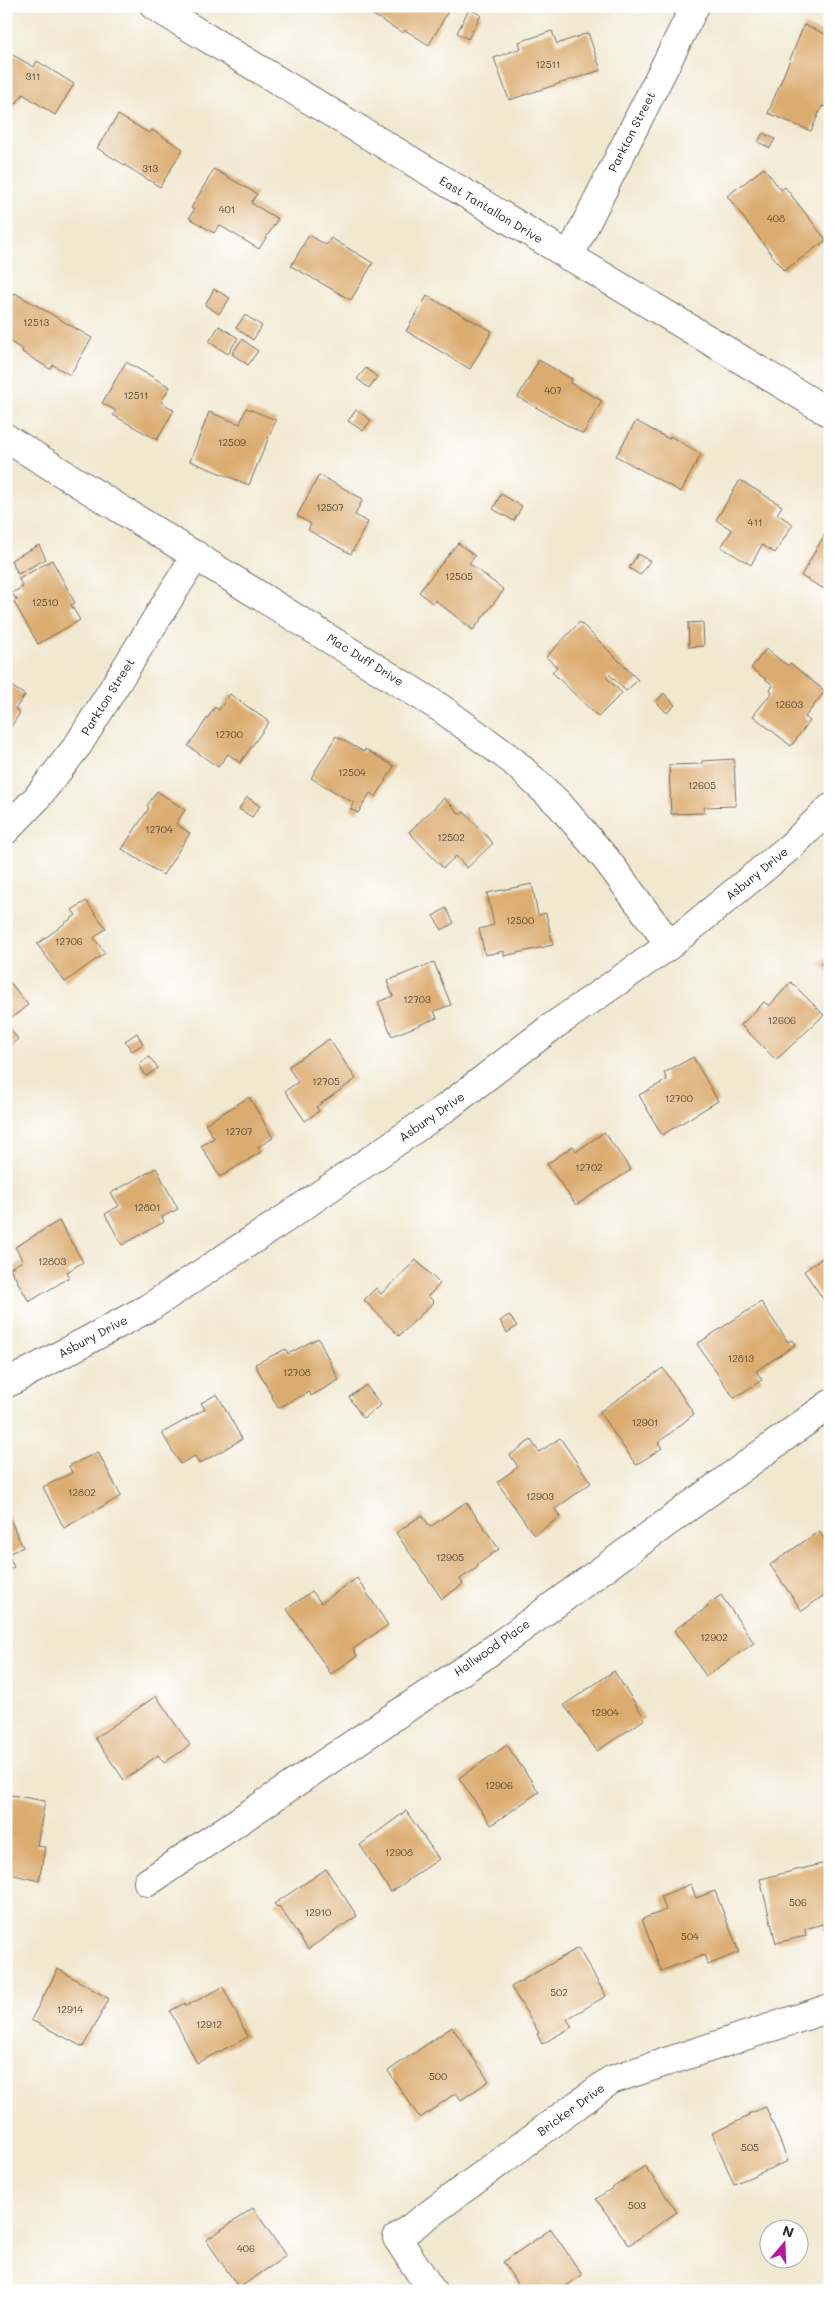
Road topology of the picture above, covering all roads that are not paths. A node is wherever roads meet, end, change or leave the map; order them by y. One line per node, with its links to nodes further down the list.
1 (154, 6): 3 (street, East Tantallon Drive)
2 (695, 6): 3 (street, Parkton Street)
3 (569, 258): 4 (street, East Tantallon Drive)
4 (830, 413)
5 (6, 438): 6 (street, Mac Duff Drive)
6 (196, 555): 8 (street, Parkton Street); 9 (street, Mac Duff Drive)
7 (830, 808): 9 (street, Asbury Drive)
8 (6, 830)
9 (670, 945): 10 (street, Asbury Drive)
10 (6, 1384)
11 (830, 1404): 12 (street, Hallwood Place)
12 (148, 1882)
13 (830, 2008): 14 (street, Bricker Drive)
14 (432, 2291)

